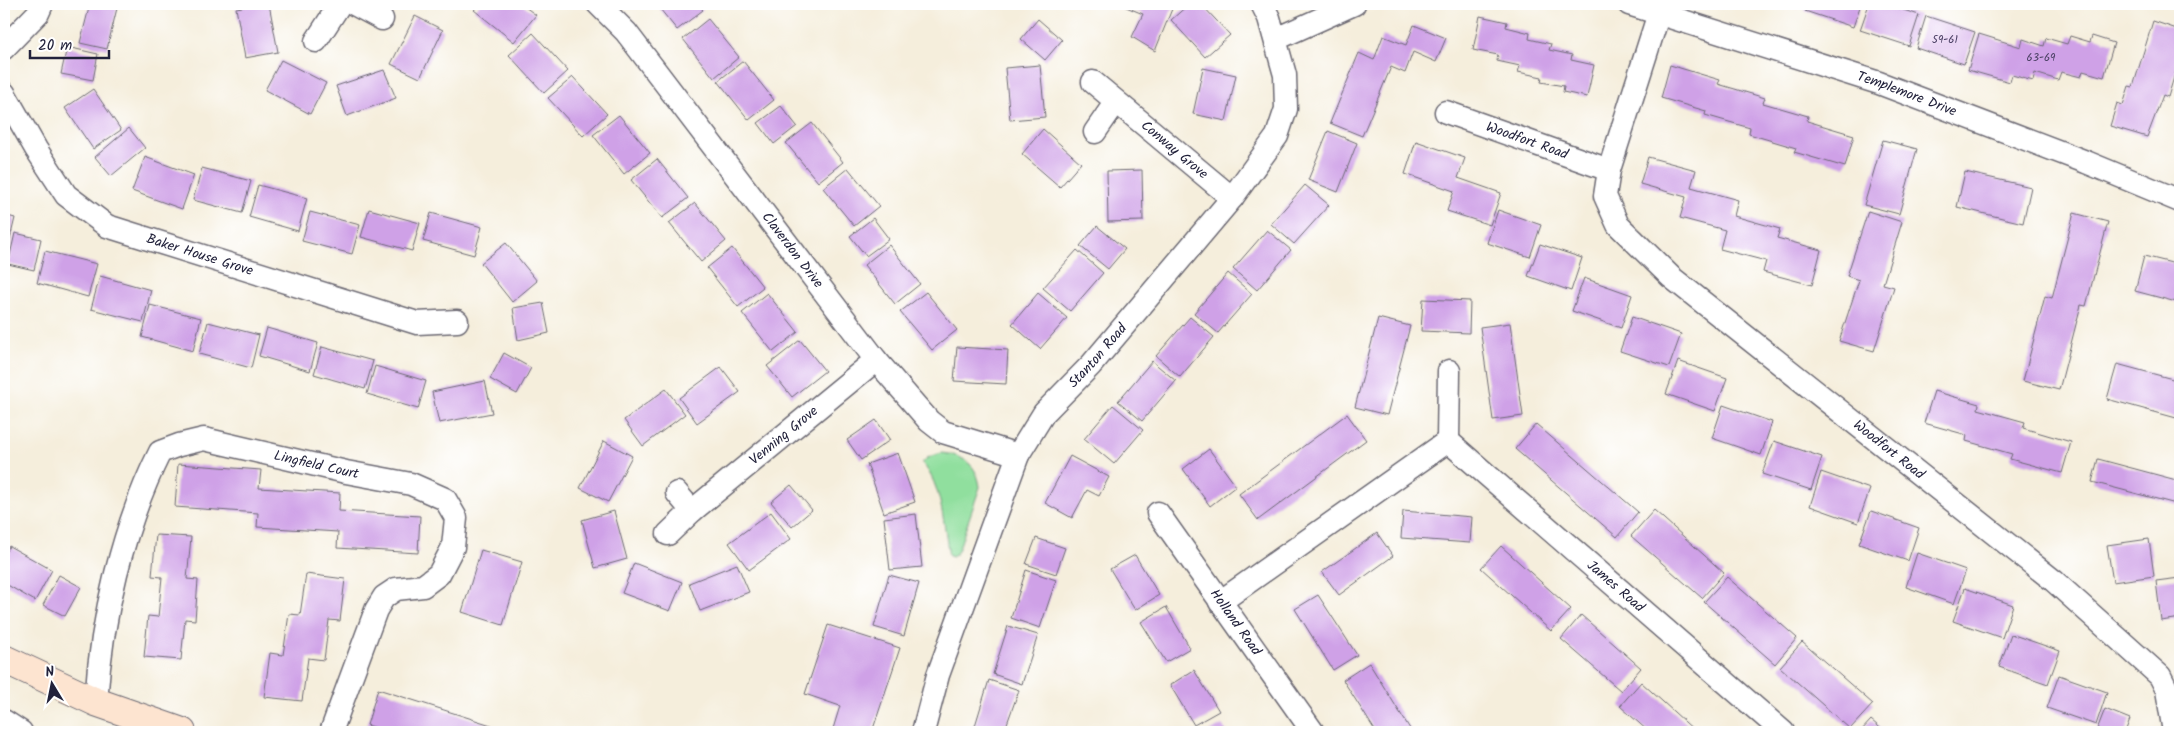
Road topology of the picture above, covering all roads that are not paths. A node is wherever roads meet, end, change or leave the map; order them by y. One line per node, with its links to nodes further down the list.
1 (42, 4): 12 (street)
2 (340, 4): 11 (street)
3 (354, 4): 9 (street)
4 (598, 4): 22 (street, Claverdon Drive)
5 (1262, 4): 10 (street, Stanton Road)
6 (1354, 4): 10 (street)
7 (1629, 4): 8 (street, Templemore Drive)
8 (1659, 13): 18 (street, Woodfort Road); 20 (street, Templemore Drive)
9 (382, 19)
10 (1276, 39): 19 (street, Stanton Road)
11 (316, 41)
12 (4, 48)
13 (1093, 82): 15 (street, Conway Grove)
14 (4, 93): 21 (street, Baker House Grove)
15 (1115, 103): 17 (street); 19 (street, Conway Grove)
16 (1446, 112): 18 (street, Woodfort Road)
17 (1095, 132)
18 (1609, 170): 40 (street, Woodfort Road)
19 (1232, 198): 25 (street, Stanton Road)
20 (2180, 201)
21 (457, 322)
22 (876, 360): 25 (street, Claverdon Drive); 27 (street, Venning Grove)
23 (1448, 371): 24 (street)
24 (1448, 441): 30 (street); 39 (street, James Road)
25 (1018, 455): 37 (street, Stanton Road)
26 (677, 493): 27 (street)
27 (692, 511): 29 (street, Venning Grove)
28 (1158, 513): 30 (street, Holland Road)
29 (668, 534)
30 (1220, 602): 38 (street, Holland Road)
31 (4, 659): 32 (main road)
32 (96, 702): 35 (main road); 36 (street, Lingfield Court)
33 (4, 721): 34 (street)
34 (21, 732)
35 (182, 732)
36 (331, 732)
37 (923, 732)
38 (1313, 732)
39 (1783, 732)
40 (2174, 732)

